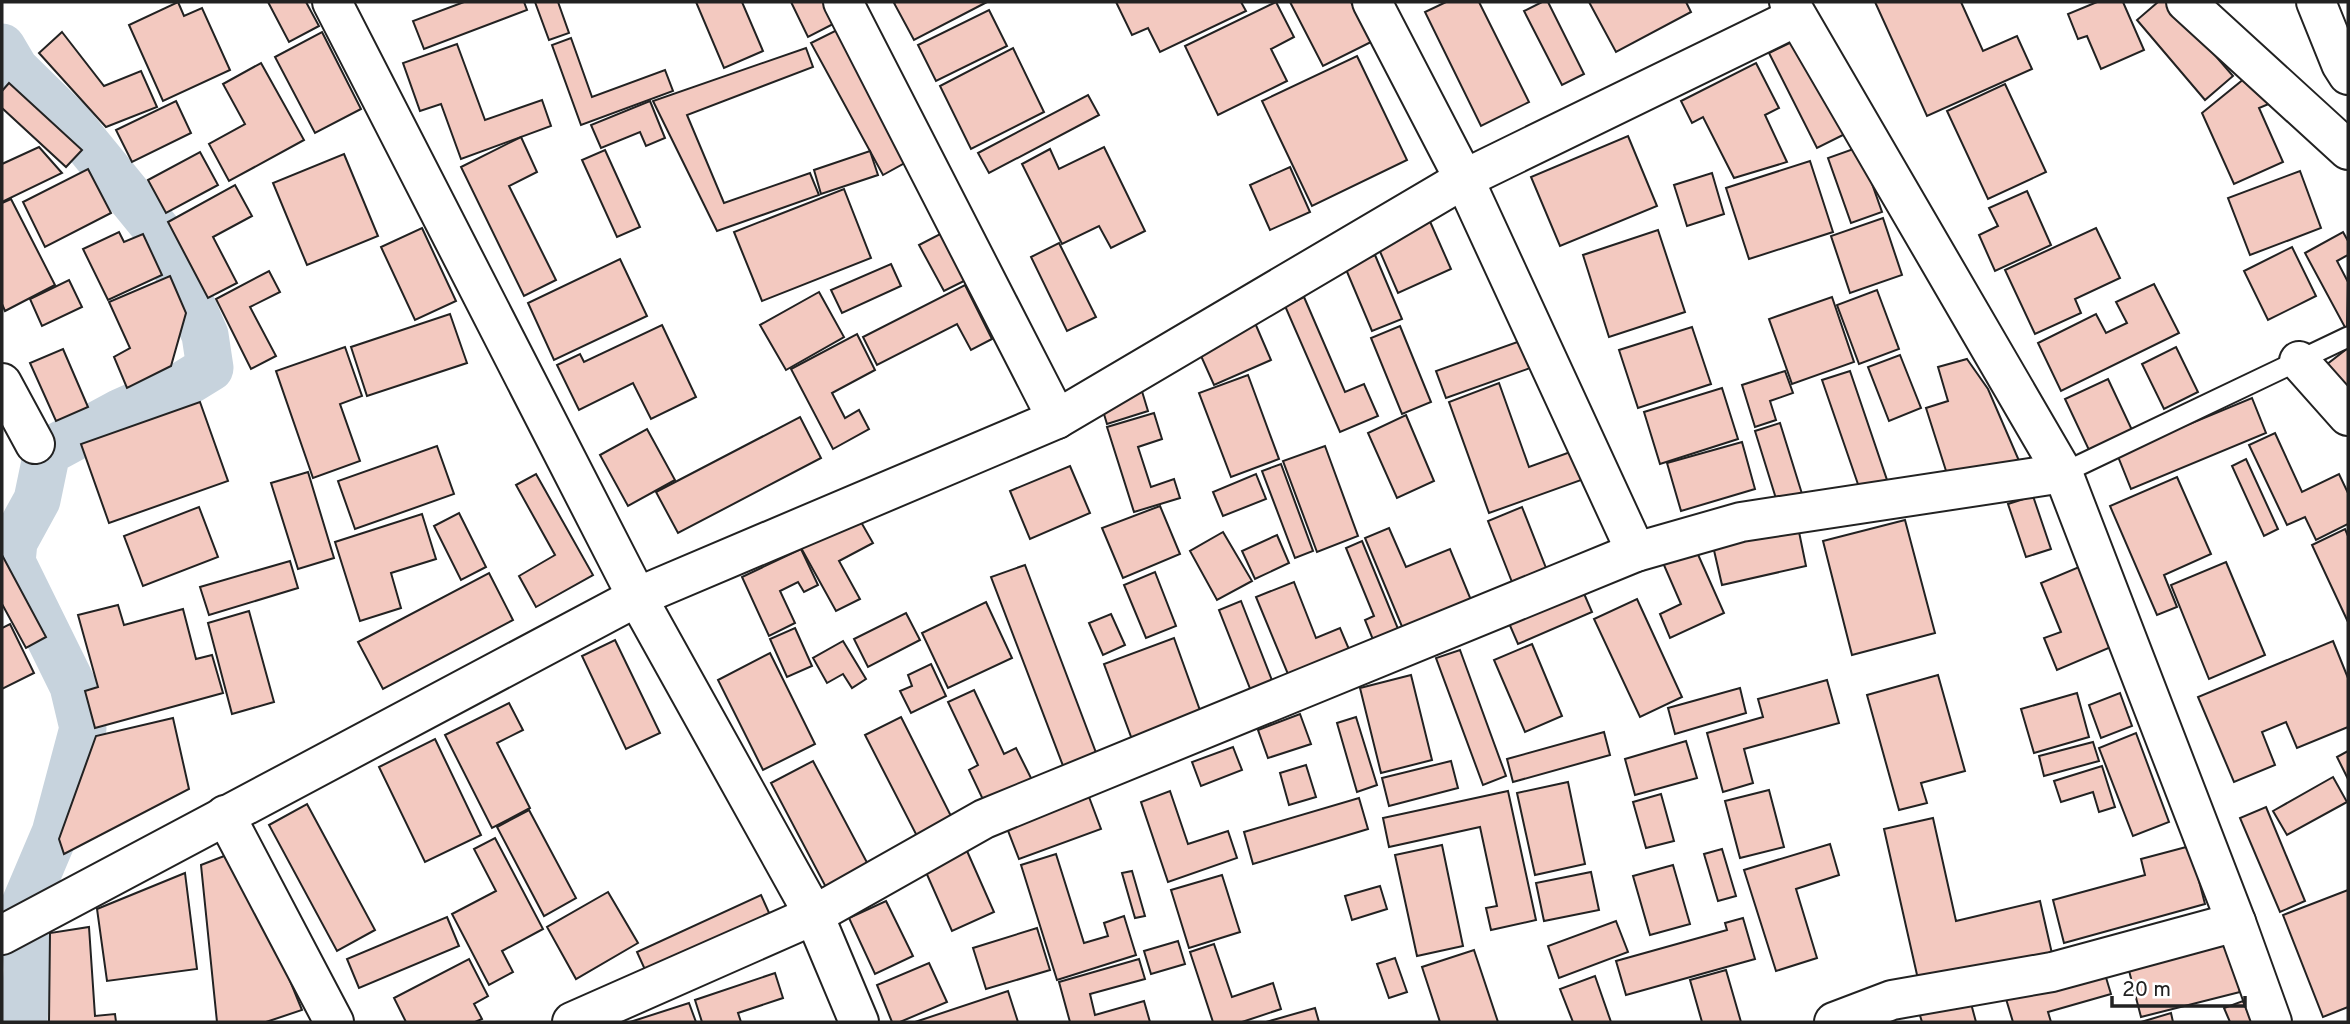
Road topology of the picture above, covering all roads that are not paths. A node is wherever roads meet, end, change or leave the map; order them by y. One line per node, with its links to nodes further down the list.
1 (332, 2): 18 (street)
2 (843, 2): 14 (street)
3 (1371, 2): 9 (street)
4 (2186, 2): 8 (street)
5 (2316, 2): 7 (street)
6 (1792, 10): 9 (street); 16 (street)
7 (2348, 75)
8 (2348, 150)
9 (1464, 179): 14 (street); 17 (street)
10 (2348, 337): 11 (lane)
11 (2299, 362): 13 (street); 16 (lane)
12 (2, 383): 15 (street)
13 (2348, 416)
14 (1057, 419): 18 (street)
15 (35, 444)
16 (2063, 473): 17 (street); 21 (street)
17 (1636, 552): 20 (street)
18 (637, 597): 19 (street); 20 (street)
19 (225, 815): 22 (street); 23 (street)
20 (814, 915): 24 (street); 25 (street)
21 (2236, 922): 26 (street); 27 (street)
22 (2, 935)
23 (334, 1022)
24 (572, 1022)
25 (859, 1022)
26 (1834, 1022)
27 (2272, 1022)

